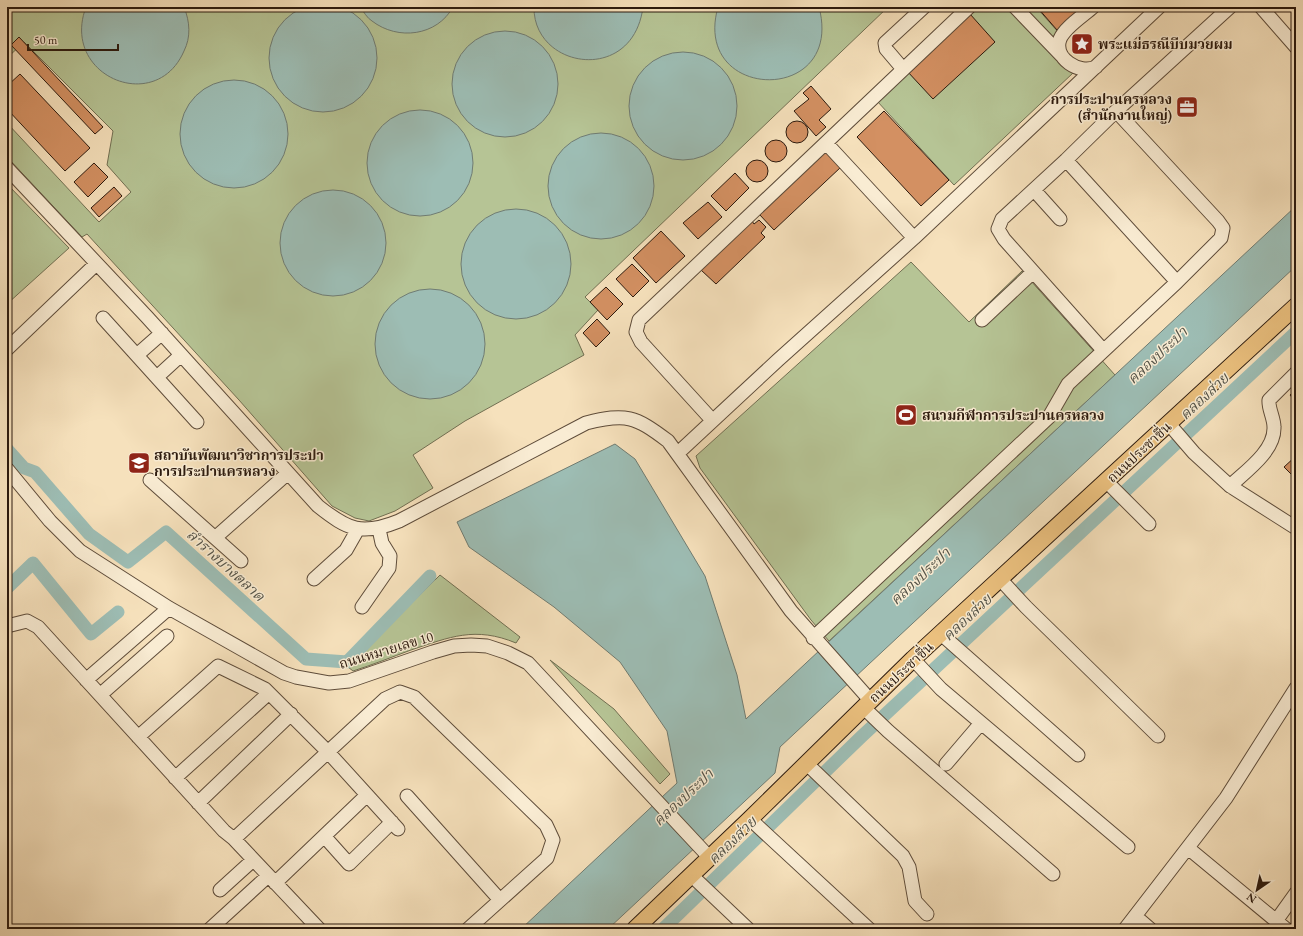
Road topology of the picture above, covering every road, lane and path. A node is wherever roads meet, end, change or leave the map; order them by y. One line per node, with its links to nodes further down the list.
1 (924, 7): 13 (street)
2 (1015, 7): 11 (street)
3 (1094, 7): 11 (street)
4 (1149, 7): 9 (street)
5 (1159, 7): 9 (street)
6 (1230, 7): 14 (street)
7 (1261, 7): 10 (street)
8 (964, 9): 13 (street)
9 (1144, 21): 12 (street)
10 (1296, 47)
11 (1064, 58): 12 (street)
12 (1097, 66): 20 (street)
13 (903, 70): 15 (street)
14 (1116, 111): 16 (street); 23 (street)
15 (826, 143): 20 (street); 34 (street)
16 (1066, 160): 18 (street); 23 (street)
17 (7, 168): 21 (street)
18 (1034, 190): 19 (street); 22 (street)
19 (1060, 219)
20 (914, 238): 34 (street)
21 (96, 264): 27 (street); 28 (street)
22 (1033, 272): 26 (street); 29 (street)
23 (1177, 282): 29 (street)
24 (1296, 306): 36 (main road, ถนนประชาชื่น)
25 (102, 318): 30 (street)
26 (982, 320)
27 (162, 333): 30 (street); 31 (street)
28 (7, 349)
29 (1103, 350): 56 (street)
30 (137, 355): 33 (street)
31 (181, 355): 33 (street); 39 (street)
32 (1296, 373): 42 (street)
33 (157, 377): 35 (street)
34 (712, 420): 37 (street)
35 (197, 422)
36 (1173, 429): 41 (main road, ถนนประชาชื่น); 42 (street)
37 (678, 453): 46 (street); 56 (street)
38 (7, 469): 52 (street, ถนนหมายเลข 10)
39 (288, 473): 45 (street); 47 (street)
40 (150, 480): 47 (street)
41 (1110, 485): 43 (street); 50 (main road, ถนนประชาชื่น)
42 (1230, 486): 44 (street)
43 (1149, 524)
44 (1296, 528)
45 (358, 529): 46 (street); 49 (street)
46 (379, 529): 51 (street)
47 (216, 537): 48 (street)
48 (241, 561)
49 (314, 578)
50 (1006, 585): 55 (main road, ถนนประชาชื่น); 67 (street)
51 (362, 607)
52 (169, 608): 57 (street); 82 (street, ถนนหมายเลข 10)
53 (7, 626): 60 (street)
54 (167, 636): 58 (street)
55 (946, 638): 59 (main road, ถนนประชาชื่น); 70 (street)
56 (817, 642): 64 (street)
57 (120, 651): 58 (street); 60 (street)
58 (134, 665): 63 (street)
59 (918, 665): 64 (main road, ถนนประชาชื่น); 66 (street)
60 (86, 680): 63 (street)
61 (1296, 688): 81 (street)
62 (269, 693): 65 (street); 68 (street); 73 (street)
63 (100, 695): 68 (street)
64 (868, 708): 71 (main road, ถนนประชาชื่น); 84 (street)
65 (290, 714): 69 (street); 76 (street)
66 (981, 723): 72 (street); 80 (street)
67 (1158, 736)
68 (138, 737): 73 (street)
69 (328, 752): 74 (street); 79 (street); 89 (street)
70 (1078, 755)
71 (806, 763): 77 (main road, ถนนประชาชื่น); 90 (street)
72 (946, 764)
73 (175, 778): 76 (street)
74 (367, 795): 78 (street); 78 (street)
75 (407, 796): 89 (street)
76 (198, 803): 79 (street)
77 (754, 824): 82 (main road, ถนนประชาชื่น); 98 (street)
78 (324, 836): 85 (street)
79 (234, 840): 83 (street)
80 (1128, 847)
81 (1188, 848): 91 (street); 92 (street)
82 (705, 853): 86 (main road, ถนนประชาชื่น)
83 (253, 860): 85 (street); 87 (street)
84 (1053, 874)
85 (271, 879): 93 (street); 94 (street)
86 (696, 880): 96 (main road, ถนนประชาชื่น); 97 (street)
87 (220, 890)
88 (1296, 893): 92 (street)
89 (500, 900): 95 (street)
90 (927, 914)
91 (1135, 916): 99 (street); 100 (street)
92 (1281, 925)
93 (215, 927)
94 (319, 929)
95 (468, 929)
96 (634, 929)
97 (748, 929)
98 (869, 929)
99 (1125, 929)
100 (1150, 929)

